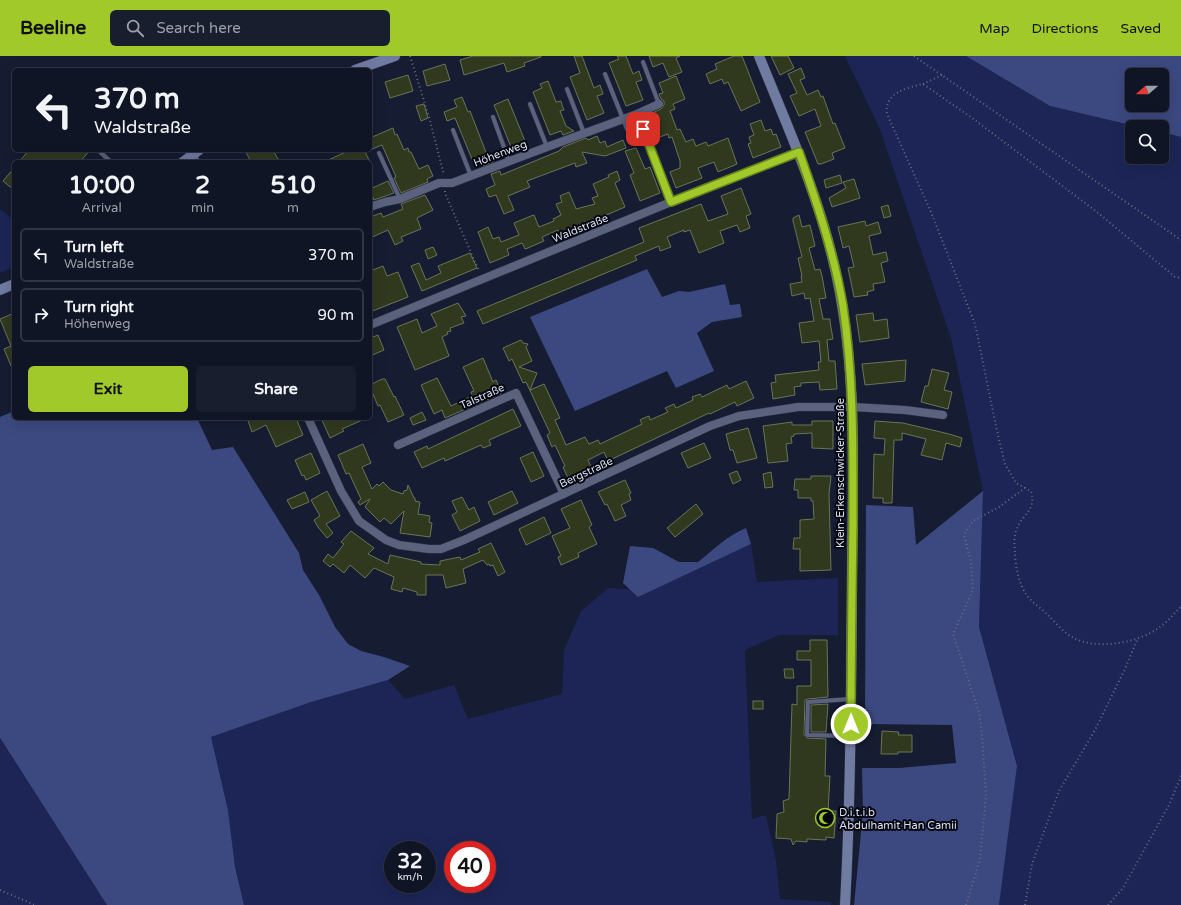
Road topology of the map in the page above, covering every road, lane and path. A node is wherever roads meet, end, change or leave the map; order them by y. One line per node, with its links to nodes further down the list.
1 (395, 56): 6 (street)
2 (410, 56): 28 (path)
3 (759, 56): 21 (street, Klein-Erkenschwicker-Straße)
4 (914, 56): 8 (path)
5 (643, 62): 12 (lane)
6 (361, 68)
7 (605, 74): 15 (lane)
8 (942, 75): 9 (path); 32 (path)
9 (923, 84): 33 (path); 42 (path)
10 (567, 89): 18 (lane)
11 (530, 104): 19 (lane)
12 (659, 104): 13 (street, Höhenweg)
13 (637, 114): 15 (street, Höhenweg); 30 (street)
14 (493, 117): 26 (lane)
15 (623, 120): 16 (lane); 18 (street, Höhenweg)
16 (627, 129)
17 (453, 130): 27 (lane)
18 (584, 133): 19 (street, Höhenweg)
19 (547, 147): 26 (street, Höhenweg)
20 (100, 152): 24 (lane)
21 (799, 152): 30 (street, Waldstraße); 38 (street, Klein-Erkenschwicker-Straße)
22 (379, 153): 29 (lane)
23 (196, 155): 25 (street)
24 (109, 160)
25 (187, 160)
26 (509, 161): 27 (street, Höhenweg)
27 (471, 176): 28 (street, Höhenweg)
28 (447, 184): 29 (street, Höhenweg); 34 (path)
29 (400, 199): 31 (street, Höhenweg)
30 (671, 202): 34 (street, Waldstraße)
31 (372, 207)
32 (1181, 240)
33 (1181, 278)
34 (482, 280): 37 (street, Waldstraße)
35 (12, 285): 36 (street)
36 (0, 290)
37 (372, 324)
38 (852, 407): 39 (street, Bergstraße); 43 (street, Bergstraße); 46 (street, Klein-Erkenschwicker-Straße)
39 (944, 416)
40 (309, 420): 43 (street, Bergstraße)
41 (398, 445): 43 (street, Talstraße)
42 (1025, 488): 45 (path); 52 (path)
43 (564, 494)
44 (1181, 607): 45 (path)
45 (1137, 640): 53 (path)
46 (851, 699): 47 (street, Klein-Erkenschwicker-Straße); 47 (lane)
47 (851, 736): 51 (street, Klein-Erkenschwicker-Straße)
48 (1181, 776): 54 (path)
49 (0, 890): 50 (path)
50 (35, 905)
51 (845, 905)
52 (966, 905)
53 (1025, 905)
54 (1108, 905)

